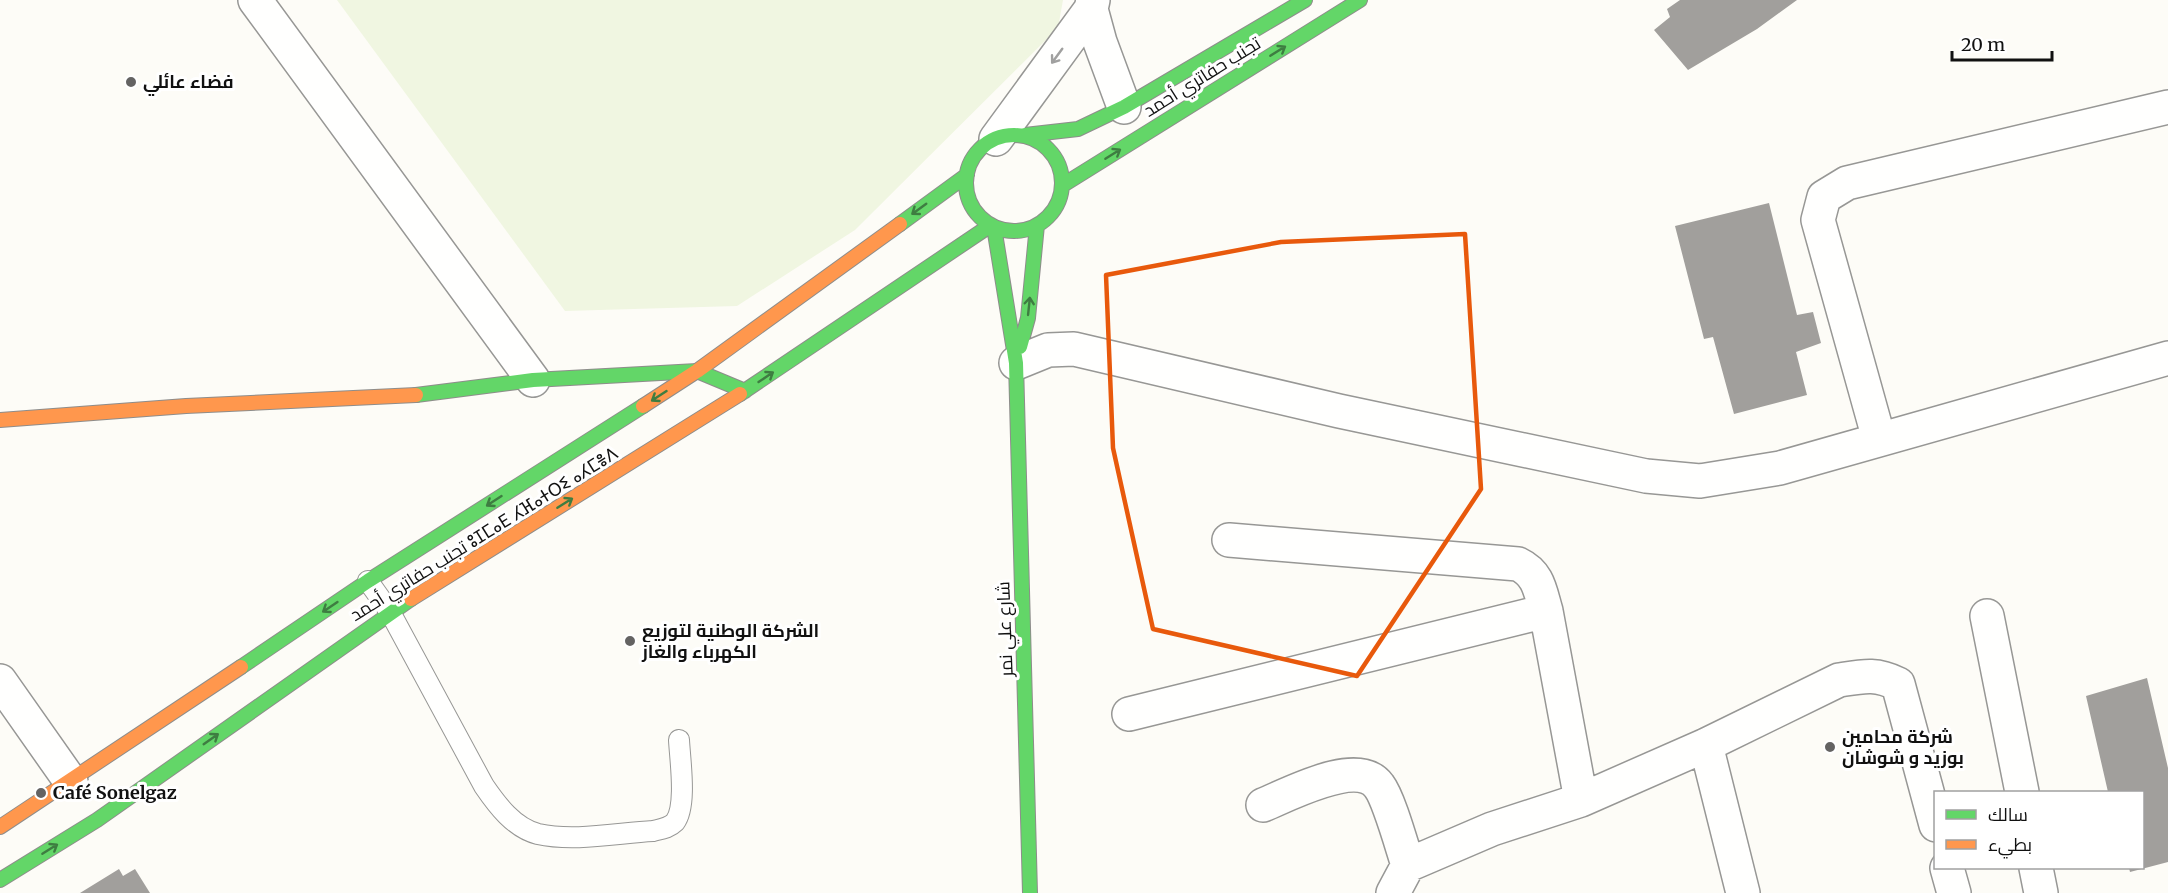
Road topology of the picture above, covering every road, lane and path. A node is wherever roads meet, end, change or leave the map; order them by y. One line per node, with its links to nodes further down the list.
1 (255, 0): 15 (street)
2 (1305, 0): 5 (main road, تجنب حفاتري أحمد)
3 (1360, 0): 9 (main road, تجنب حفاتري أحمد, one-way to 3)
4 (1092, 5): 5 (street); 7 (street, one-way to 7)
5 (1124, 107): 7 (main road, تجنب حفاتري أحمد)
6 (2168, 107): 18 (street)
7 (1010, 137): 8 (main road); 9 (main road)
8 (967, 175): 11 (main road); 14 (main road, تجنب حفاتري أحمد ⵓⵊⵎⴰⴹ ⵃⴼⴰⵜⵔⵉ ⴰⵃⵎⴻⴷ, one-way to 14)
9 (1063, 185): 10 (main road)
10 (1037, 225): 11 (main road); 13 (main road, شارع علي نمر, one-way to 10)
11 (992, 226): 13 (main road, شارع علي نمر); 16 (main road, تجنب حفاتري أحمد ⵓⵊⵎⴰⴹ ⵃⴼⴰⵜⵔⵉ ⴰⵃⵎⴻⴷ, one-way to 11)
12 (2168, 357): 18 (street)
13 (1016, 363): 18 (street); 38 (main road, شارع علي نمر)
14 (697, 371): 15 (main road); 16 (main road); 20 (main road, تجنب حفاتري أحمد ⵓⵊⵎⴰⴹ ⵃⴼⴰⵜⵔⵉ ⴰⵃⵎⴻⴷ, one-way to 20)
15 (533, 380): 17 (main road)
16 (745, 391): 22 (main road, تجنب حفاتري أحمد ⵓⵊⵎⴰⴹ ⵃⴼⴰⵜⵔⵉ ⴰⵃⵎⴻⴷ, one-way to 16)
17 (0, 420)
18 (1879, 439)
19 (1229, 540): 21 (street)
20 (368, 581): 22 (lane); 28 (main road, تجنب حفاتري أحمد ⵓⵊⵎⴰⴹ ⵃⴼⴰⵜⵔⵉ ⴰⵃⵎⴻⴷ, one-way to 28)
21 (1546, 611): 25 (street); 30 (street)
22 (390, 612): 26 (lane); 37 (main road, تجنب حفاتري أحمد ⵓⵊⵎⴰⴹ ⵃⴼⴰⵜⵔⵉ ⴰⵃⵎⴻⴷ, one-way to 22)
23 (1987, 616): 29 (street)
24 (0, 681): 28 (street)
25 (1129, 714)
26 (679, 740)
27 (1706, 745): 30 (street); 32 (street); 40 (street)
28 (71, 782): 33 (main road, تجنب حفاتري أحمد ⵓⵊⵎⴰⴹ ⵃⴼⴰⵜⵔⵉ ⴰⵃⵎⴻⴷ)
29 (2022, 791)
30 (1581, 800): 34 (street)
31 (1263, 805): 34 (street)
32 (1934, 821)
33 (0, 826)
34 (1408, 865): 39 (street)
35 (1948, 869): 41 (street)
36 (2036, 869): 42 (street)
37 (0, 880)
38 (1030, 893)
39 (1393, 893)
40 (1743, 893)
41 (1954, 893)
42 (2041, 893)

